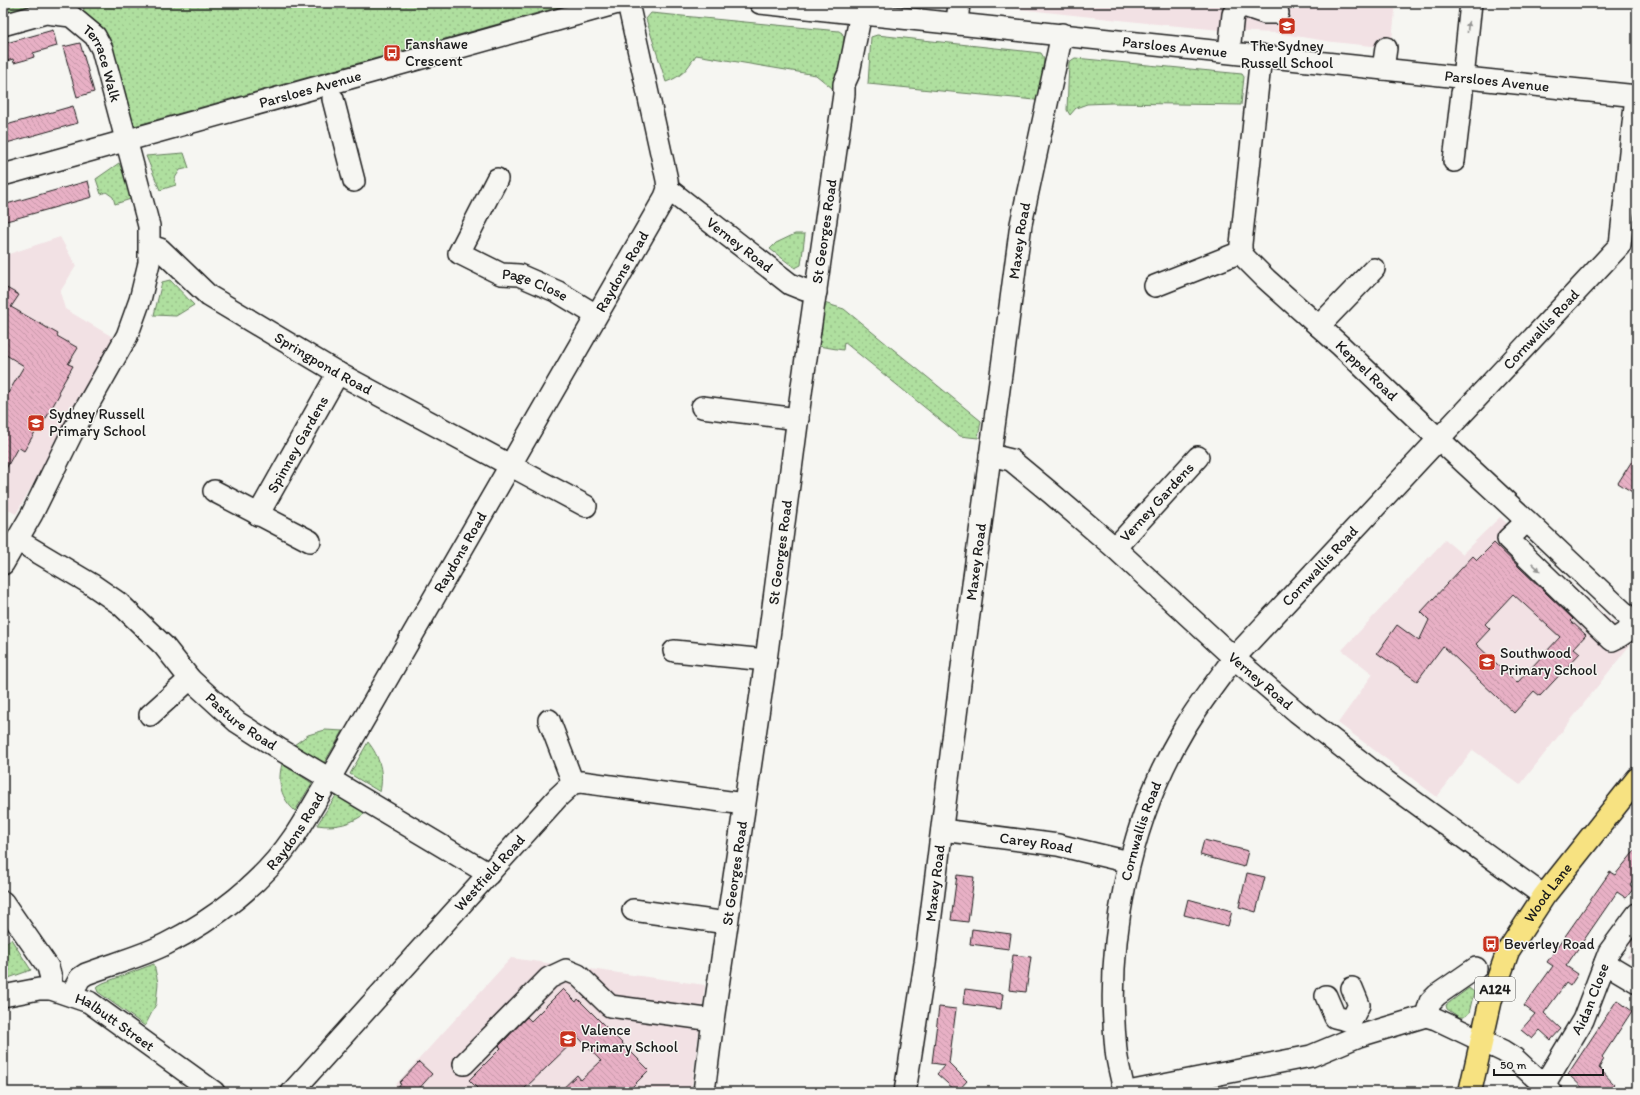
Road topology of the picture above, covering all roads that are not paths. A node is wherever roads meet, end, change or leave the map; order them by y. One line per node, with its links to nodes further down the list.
1 (618, 3): 19 (street, Parsloes Avenue)
2 (628, 3): 24 (street)
3 (760, 3): 7 (street, Parsloes Avenue)
4 (959, 3): 9 (street)
5 (1471, 3): 16 (street, one-way to 5)
6 (71, 10): 10 (street, Terrace Walk); 19 (street, Terrace Walk)
7 (861, 13): 9 (street, Parsloes Avenue); 30 (street, St Georges Road)
8 (1278, 13): 13 (street)
9 (956, 23): 11 (street, Parsloes Avenue)
10 (3, 25)
11 (1062, 34): 13 (street, Parsloes Avenue); 37 (street, Maxey Road)
12 (1386, 48): 15 (street)
13 (1229, 52): 14 (street, Parsloes Avenue)
14 (1260, 55): 15 (street, Parsloes Avenue); 27 (street)
15 (1383, 68): 16 (street, Parsloes Avenue)
16 (1462, 85): 17 (street, Parsloes Avenue); 20 (street)
17 (1636, 96): 26 (street, Cornwallis Road)
18 (333, 99): 23 (street, Parsloes Avenue)
19 (126, 140): 21 (street, Parsloes Avenue); 25 (street)
20 (1454, 161)
21 (3, 174)
22 (497, 179): 31 (street, Page Close)
23 (354, 181)
24 (668, 189): 30 (street, Verney Road); 31 (street, Raydons Road)
25 (150, 246): 33 (street, Springpond Road); 44 (street)
26 (1628, 246): 36 (street, Cornwallis Road)
27 (1241, 252): 29 (street); 32 (street, Keppel Road)
28 (1374, 269): 32 (street)
29 (1155, 286)
30 (816, 292): 35 (street, St Georges Road)
31 (596, 315): 39 (street, Raydons Road)
32 (1319, 326): 36 (street, Keppel Road)
33 (338, 373): 39 (street, Springpond Road); 42 (street, Spinney Gardens)
34 (702, 407): 35 (street)
35 (798, 419): 51 (street, St Georges Road)
36 (1438, 439): 43 (street, Keppel Road); 50 (street, Cornwallis Road)
37 (990, 455): 46 (street, Verney Road); 59 (street, Maxey Road)
38 (1198, 458): 46 (street, Verney Gardens)
39 (510, 465): 41 (street, Springpond Road); 55 (street, Raydons Road)
40 (214, 491): 42 (street)
41 (586, 506)
42 (258, 515): 45 (street)
43 (1527, 520): 48 (street, Keppel Road); 48 (street, one-way to 48)
44 (17, 540): 47 (street); 52 (street, Pasture Road)
45 (310, 542)
46 (1115, 548): 50 (street, Verney Road)
47 (3, 564)
48 (1637, 625)
49 (674, 651): 51 (street)
50 (1234, 658): 60 (street, Cornwallis Road); 62 (street, Verney Road)
51 (766, 660): 58 (street, St Georges Road)
52 (190, 679): 53 (street); 55 (street, Pasture Road)
53 (150, 715)
54 (549, 720): 57 (street)
55 (330, 778): 61 (street, Pasture Road); 72 (street, Raydons Road)
56 (1637, 779): 62 (main road, Wood Lane / A124)
57 (573, 783): 58 (street); 61 (street, Westfield Road)
58 (744, 804): 66 (street, St Georges Road)
59 (942, 830): 60 (street, Carey Road); 84 (street, Maxey Road)
60 (1129, 862): 85 (street, Cornwallis Road)
61 (489, 874): 82 (street, Westfield Road)
62 (1544, 896): 78 (main road, Wood Lane / A124)
63 (3, 902): 71 (street)
64 (633, 910): 66 (street)
65 (1637, 914): 67 (street, Aidan Close)
66 (727, 923): 76 (street, St Georges Road)
67 (1605, 963): 69 (street); 80 (street, Aidan Close)
68 (1476, 968): 75 (street)
69 (1637, 982)
70 (1352, 988): 77 (street)
71 (50, 989): 72 (street, Halbutt Street); 73 (street, Halbutt Street)
72 (71, 995): 81 (street, Halbutt Street)
73 (3, 996)
74 (1326, 996): 77 (street)
75 (1426, 1016): 77 (street); 78 (street)
76 (713, 1020): 79 (street); 83 (street, St Georges Road)
77 (1353, 1024): 86 (street)
78 (1481, 1041): 80 (street); 87 (main road, Wood Lane / A124)
79 (464, 1064)
80 (1548, 1088)
81 (214, 1092)
82 (292, 1092)
83 (704, 1092)
84 (905, 1092)
85 (1124, 1092)
86 (1128, 1092)
87 (1470, 1092)

